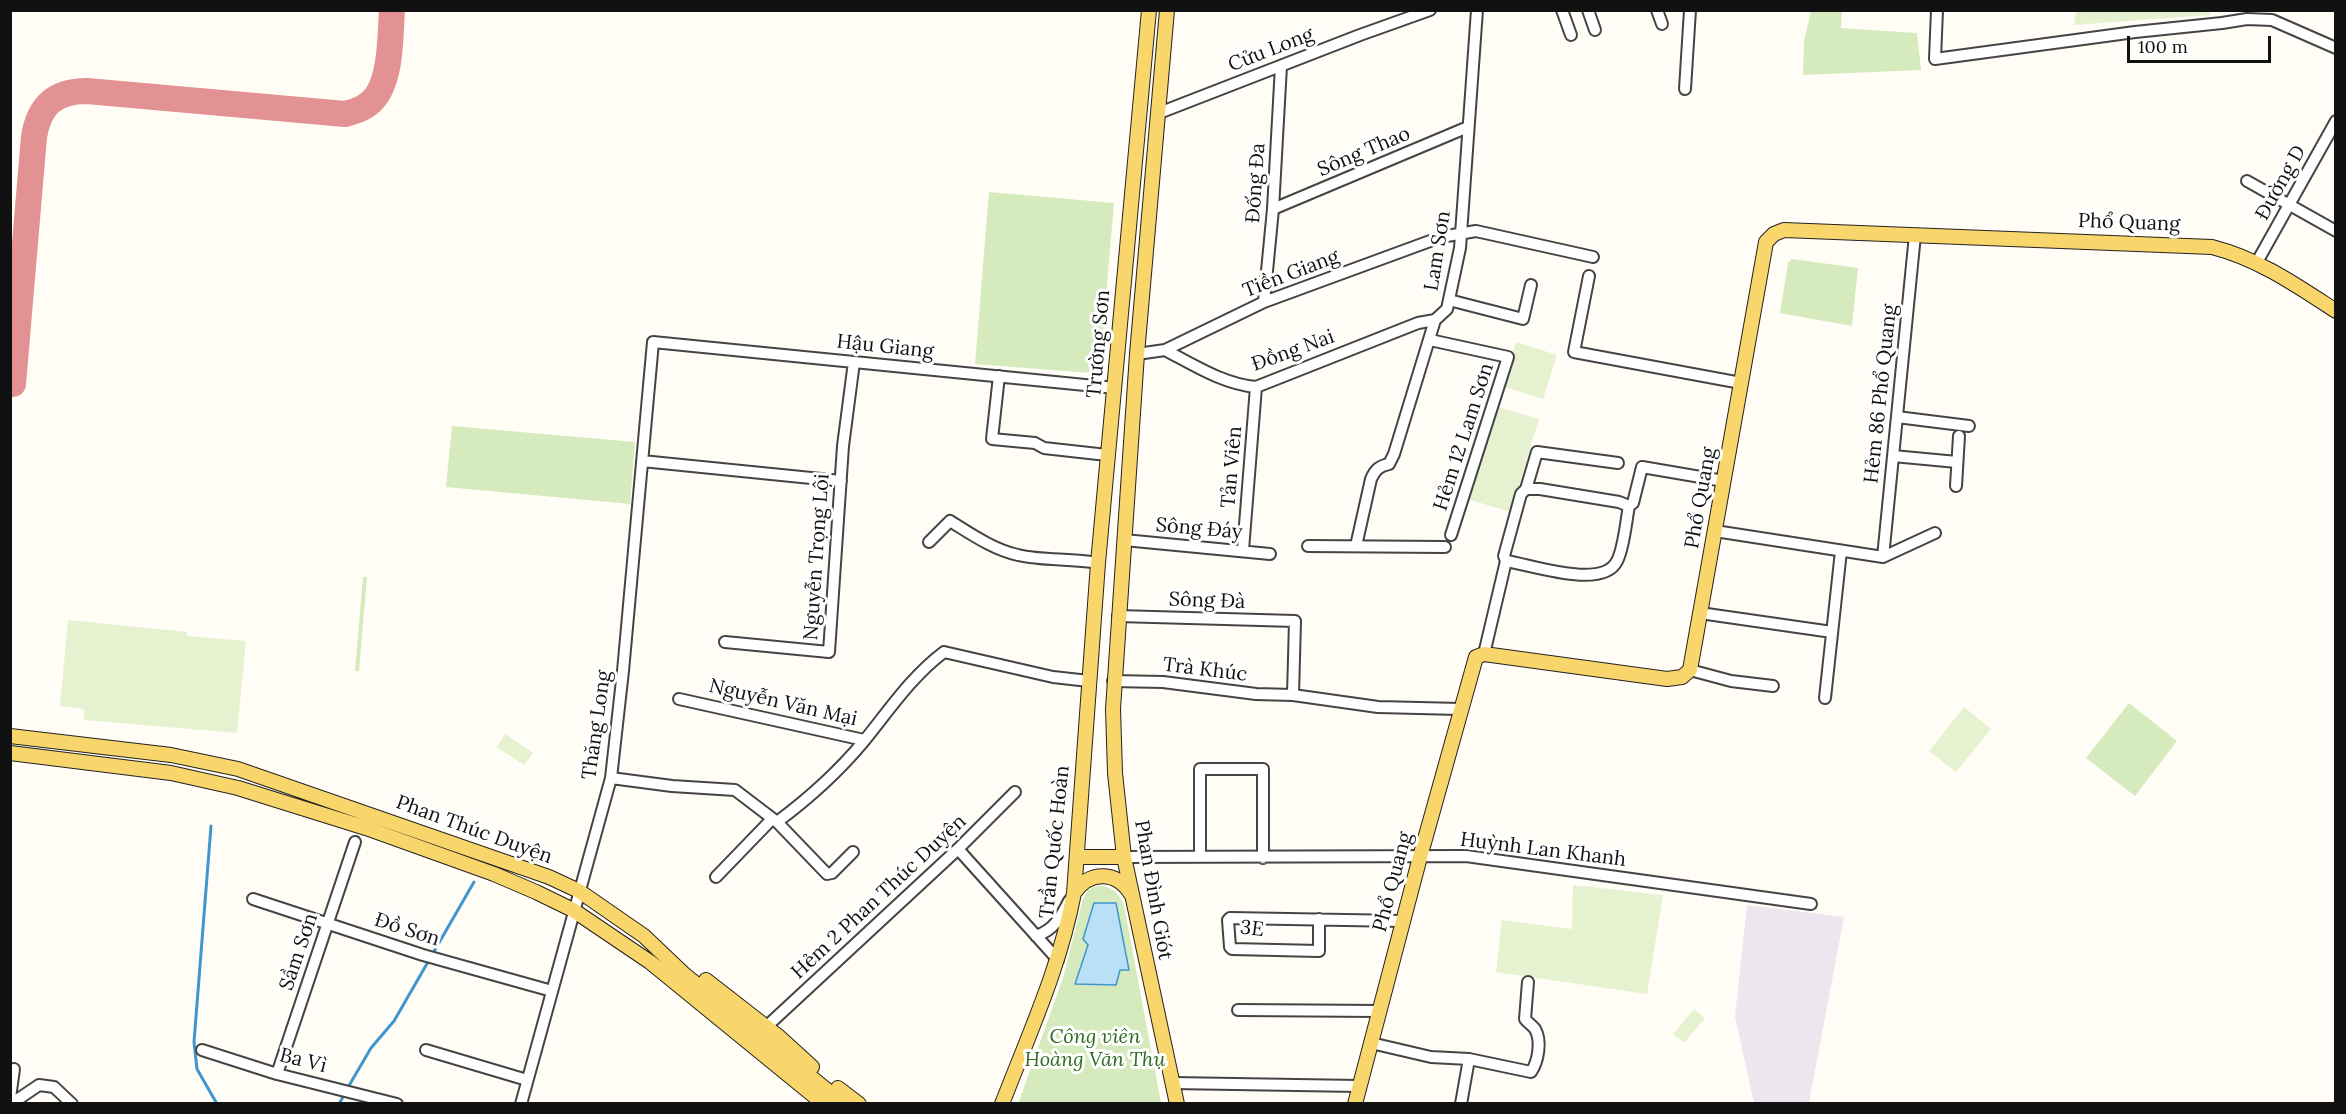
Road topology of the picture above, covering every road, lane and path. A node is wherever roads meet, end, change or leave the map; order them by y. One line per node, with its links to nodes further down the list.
1 (1149, 10): 42 (main road, Trường Sơn)
2 (1167, 10): 16 (main road, Trường Sơn)
3 (1430, 10): 14 (street, Cửu Long)
4 (1477, 10): 18 (street, Lam Sơn)
5 (1562, 10): 12 (street)
6 (1588, 10): 11 (street)
7 (1657, 10): 10 (street)
8 (1690, 10): 15 (street)
9 (1937, 10): 13 (street)
10 (1662, 24)
11 (1595, 30)
12 (1570, 34)
13 (2336, 48)
14 (1281, 66): 16 (street, Cửu Long); 22 (street, Đống Đa)
15 (1685, 89)
16 (1159, 113): 37 (main road, Trường Sơn)
17 (2336, 121): 19 (street, Đường D)
18 (1468, 127): 22 (street, Sông Thao); 24 (street, Lam Sơn)
19 (2331, 140): 21 (street, Đường D)
20 (2247, 181): 21 (street)
21 (2289, 205): 23 (street); 27 (street, Đường D)
22 (1273, 209): 31 (street, Đống Đa)
23 (2336, 231)
24 (1461, 232): 26 (street); 30 (street, Lam Sơn); 31 (street, Tiền Giang)
25 (1915, 235): 27 (main road, Phổ Quang); 40 (main road, Phổ Quang); 43 (street, Hẻm 86 Phổ Quang)
26 (1593, 258)
27 (2257, 262): 32 (main road, Phổ Quang)
28 (1589, 276): 40 (street)
29 (1531, 285): 30 (street)
30 (1449, 300): 33 (street, Lam Sơn)
31 (1264, 302): 36 (street, Tiền Giang)
32 (2336, 311)
33 (1435, 320): 34 (street, Lam Sơn); 41 (street, Đồng Nai)
34 (1430, 340): 58 (street, Hẻm 12 Lam Sơn); 62 (street, Lam Sơn)
35 (653, 342): 38 (street, Hậu Giang); 48 (street, Thăng Long)
36 (1165, 350): 37 (street, Tiền Giang); 41 (street, Đồng Nai)
37 (1137, 354): 59 (main road, Trường Sơn)
38 (854, 362): 39 (street, Hậu Giang); 51 (street, Nguyễn Trọng Lội)
39 (999, 376): 42 (street, Hậu Giang); 46 (street)
40 (1741, 383): 52 (main road, Phổ Quang)
41 (1256, 387): 64 (street, Tản Viên)
42 (1114, 388): 46 (main road, Trường Sơn)
43 (1897, 417): 44 (street); 47 (street, Hẻm 86 Phổ Quang)
44 (1969, 426)
45 (1959, 436): 49 (street)
46 (1107, 455): 69 (main road, Trường Sơn)
47 (1893, 456): 49 (street); 67 (street, Hẻm 86 Phổ Quang)
48 (642, 461): 51 (street); 86 (street, Thăng Long)
49 (1957, 462): 53 (street)
50 (1618, 463): 54 (street)
51 (841, 481): 73 (street, Nguyễn Trọng Lội)
52 (1724, 481): 55 (street); 56 (main road, Phổ Quang)
53 (1956, 486)
54 (1526, 489): 55 (street); 68 (street)
55 (1629, 506): 68 (street)
56 (1715, 531): 65 (street); 70 (main road, Phổ Quang)
57 (1935, 533): 67 (street)
58 (1451, 535)
59 (1124, 540): 64 (street, Sông Đáy); 71 (main road, Trường Sơn)
60 (929, 542): 69 (street)
61 (1308, 546): 62 (street)
62 (1356, 546): 63 (street)
63 (1445, 547)
64 (1243, 550): 66 (street, Sông Đáy)
65 (1841, 551): 67 (street); 72 (street)
66 (1270, 554)
67 (1883, 557)
68 (1506, 561): 74 (street)
69 (1098, 563): 76 (main road, Trường Sơn)
70 (1700, 612): 72 (street); 75 (main road, Phổ Quang)
71 (1118, 616): 77 (main road, Trường Sơn); 79 (street, Sông Đà)
72 (1832, 632): 80 (street)
73 (725, 642)
74 (1484, 654): 75 (main road); 82 (main road, Phổ Quang)
75 (1690, 670): 78 (street)
76 (1089, 681): 84 (street, Nguyễn Văn Mại); 94 (main road, Trần Quốc Hoàn)
77 (1113, 681): 79 (street, Trà Khúc); 95 (main road, Phan Đình Giót)
78 (1773, 686)
79 (1293, 695): 82 (street, Trà Khúc)
80 (1825, 698)
81 (679, 699): 84 (street, Nguyễn Văn Mại)
82 (1460, 709): 97 (main road, Phổ Quang)
83 (10, 736): 88 (main road, Phan Thúc Duyện)
84 (864, 740): 89 (street)
85 (10, 753): 90 (main road, Phan Thúc Duyện)
86 (610, 778): 89 (street); 100 (street, Thăng Long)
87 (1015, 792): 92 (street, Hẻm 2 Phan Thúc Duyện)
88 (370, 813): 90 (main road); 100 (main road, Phan Thúc Duyện)
89 (775, 820): 93 (street); 99 (street)
90 (366, 828): 105 (main road, Phan Thúc Duyện)
91 (355, 842): 108 (street, Sầm Sơn)
92 (958, 849): 109 (street); 116 (street, Hẻm 2 Phan Thúc Duyện)
93 (853, 852)
94 (1077, 857): 95 (main road); 101 (main road, Trần Quốc Hoàn)
95 (1124, 857): 96 (street, Huỳnh Lan Khanh); 102 (main road, Phan Đình Giót)
96 (1200, 857): 98 (street, Huỳnh Lan Khanh); 98 (street)
97 (1420, 857): 98 (street, Huỳnh Lan Khanh); 104 (street, Huỳnh Lan Khanh); 107 (main road, Phổ Quang)
98 (1263, 858)
99 (716, 877)
100 (579, 891): 105 (street, Thăng Long); 110 (main road, Phan Thúc Duyện)
101 (1074, 893): 102 (main road); 109 (street); 111 (main road, Trần Quốc Hoàn)
102 (1132, 896): 124 (main road, Phan Đình Giót)
103 (253, 898): 108 (street, Đồ Sơn)
104 (1811, 904)
105 (573, 910): 113 (street, Thăng Long); 131 (main road, Phan Thúc Duyện)
106 (1319, 919): 106 (street, 3E); 107 (street, 3E)
107 (1403, 921): 115 (main road, Phổ Quang)
108 (328, 923): 113 (street, Đồ Sơn); 122 (street, Sầm Sơn)
109 (1036, 936): 111 (street)
110 (666, 956): 116 (main road, Phan Thúc Duyện); 132 (main road)
111 (1058, 960): 134 (main road, Trần Quốc Hoàn)
112 (1528, 982): 120 (street)
113 (552, 991): 123 (street, Thăng Long)
114 (1238, 1010): 115 (street)
115 (1379, 1011): 117 (main road, Phổ Quang)
116 (766, 1027): 133 (main road, Phan Thúc Duyện)
117 (1371, 1043): 120 (street); 125 (main road, Phổ Quang)
118 (202, 1050): 122 (street, Ba Vì)
119 (426, 1050): 123 (street)
120 (1469, 1059): 137 (street)
121 (14, 1069): 126 (street)
122 (277, 1074): 129 (street, Ba Vì)
123 (527, 1080): 130 (street, Thăng Long)
124 (1172, 1083): 125 (street); 135 (main road, Phan Đình Giót)
125 (1359, 1086): 136 (main road, Phổ Quang)
126 (10, 1098)
127 (11, 1104): 128 (street)
128 (72, 1104)
129 (397, 1104)
130 (521, 1104)
131 (824, 1104)
132 (844, 1104)
133 (859, 1104)
134 (1002, 1104)
135 (1177, 1104)
136 (1355, 1104)
137 (1461, 1104)

